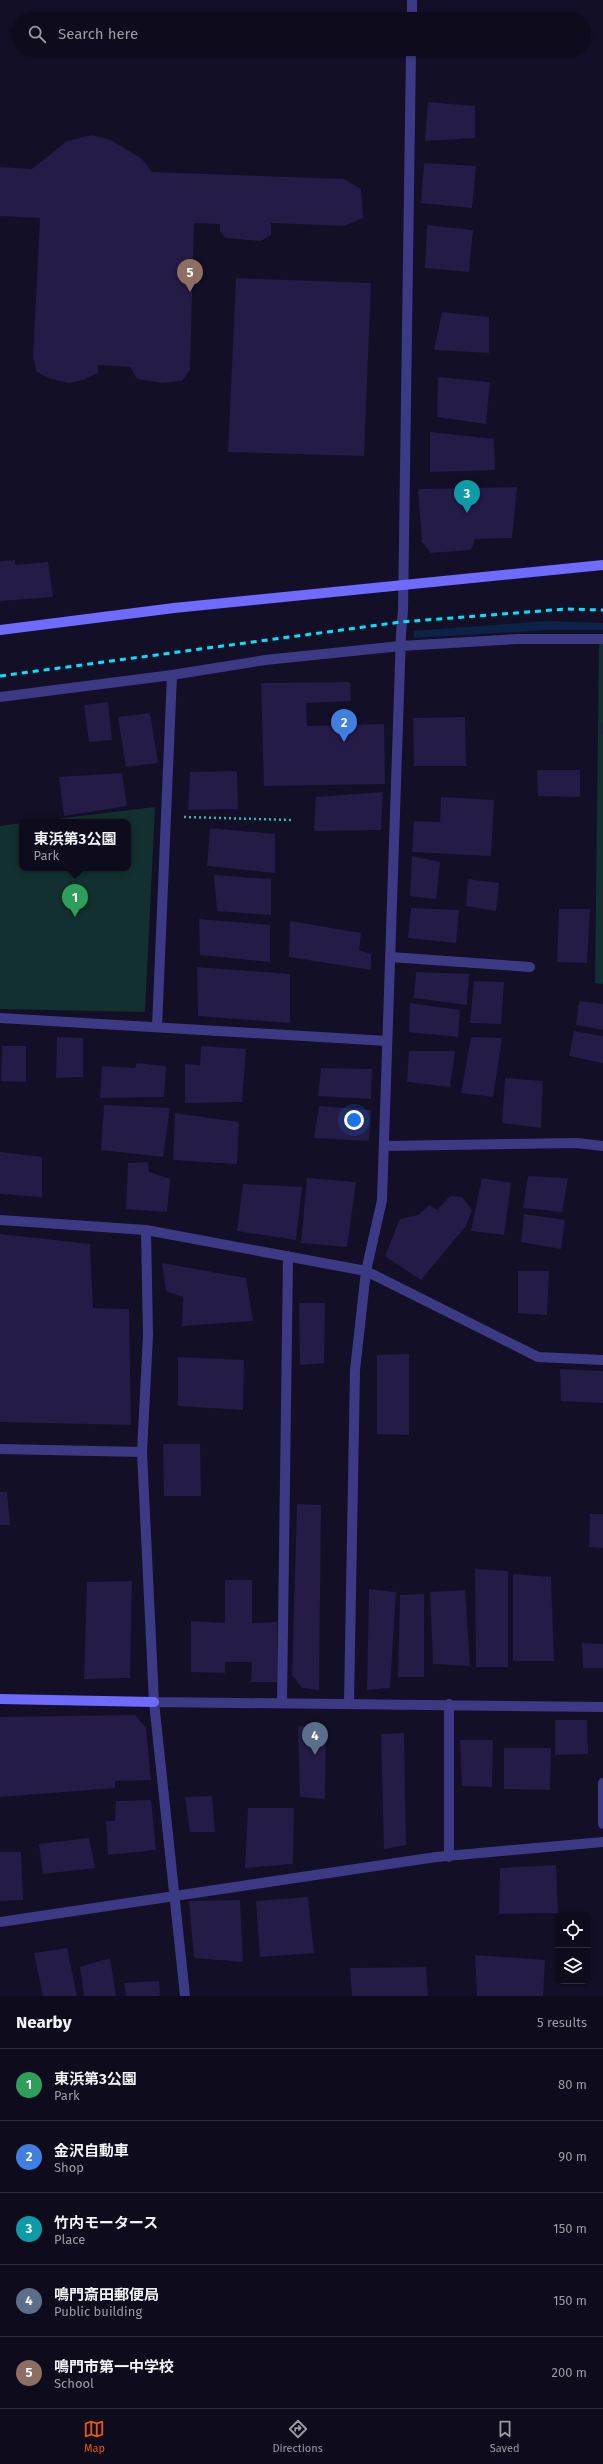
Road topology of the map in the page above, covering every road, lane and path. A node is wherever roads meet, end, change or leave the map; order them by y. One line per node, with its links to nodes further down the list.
1 (412, 0): 2 (street)
2 (412, 12)
3 (411, 56): 5 (street)
4 (603, 565): 5 (street)
5 (402, 585): 6 (street); 8 (street)
6 (0, 630)
7 (603, 639): 8 (street)
8 (401, 646): 9 (street); 13 (street)
9 (172, 675): 10 (street); 11 (street)
10 (0, 697)
11 (166, 817): 12 (path); 16 (street)
12 (292, 820)
13 (390, 957): 14 (street); 17 (street)
14 (530, 967)
15 (0, 1018): 16 (street)
16 (157, 1027): 17 (street)
17 (387, 1041): 18 (street)
18 (384, 1146): 19 (street); 23 (street)
19 (603, 1146)
20 (0, 1220): 21 (street)
21 (146, 1230): 22 (street); 26 (street)
22 (288, 1256): 23 (street); 29 (street)
23 (366, 1271): 24 (street); 30 (street)
24 (603, 1360)
25 (0, 1449): 26 (street)
26 (142, 1452): 28 (street)
27 (0, 1699): 28 (street)
28 (154, 1702): 29 (street); 37 (street)
29 (282, 1703): 30 (street)
30 (349, 1703): 31 (street)
31 (449, 1704): 32 (street); 36 (street)
32 (603, 1707)
33 (603, 1783): 34 (street)
34 (603, 1824)
35 (603, 1842): 36 (street)
36 (449, 1857): 37 (street)
37 (175, 1895): 38 (street); 39 (street)
38 (0, 1922)
39 (186, 1996)

